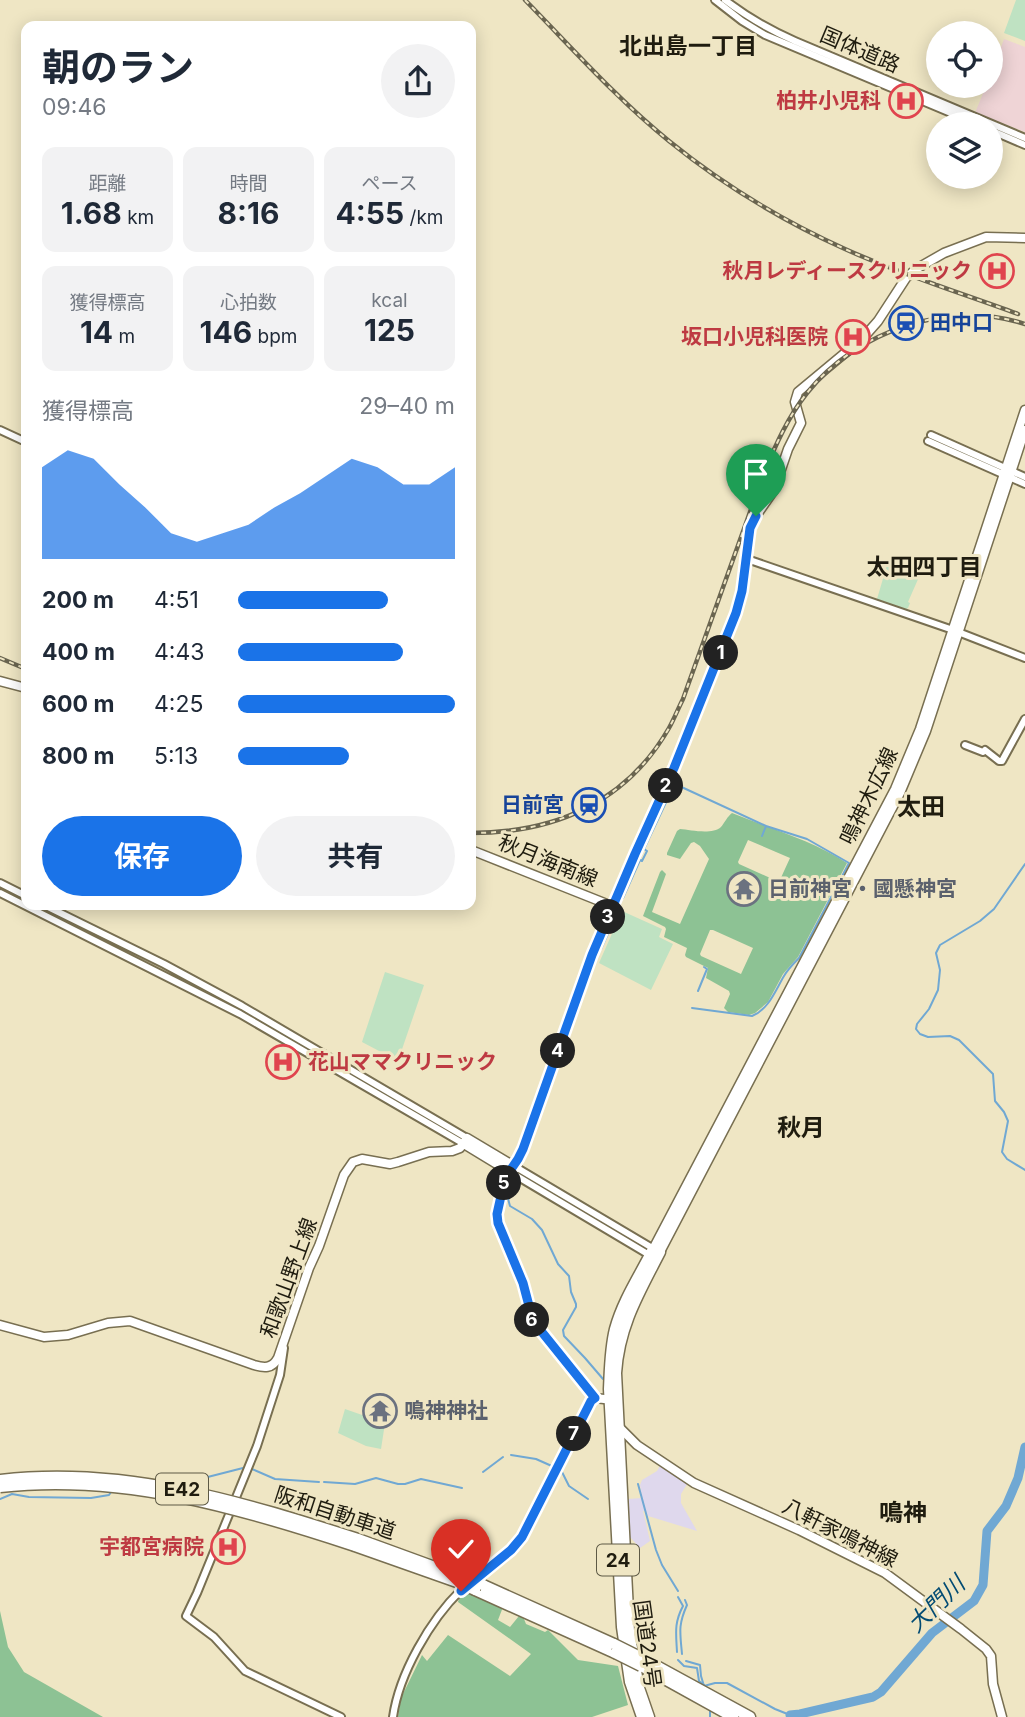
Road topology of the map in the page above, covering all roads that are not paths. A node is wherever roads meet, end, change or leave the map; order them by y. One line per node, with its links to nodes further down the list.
1 (715, 0): 3 (street, 国体道路)
2 (726, 0): 5 (street, 国体道路)
3 (948, 112)
4 (1003, 136): 6 (street)
5 (1025, 138)
6 (1025, 145)
7 (1025, 238): 16 (main road)
8 (1025, 410): 13 (main road, 鳴神木広線)
9 (0, 430): 12 (street)
10 (1025, 430): 13 (main road, 鳴神木広線)
11 (929, 438): 13 (street)
12 (21, 440)
13 (1008, 473): 14 (street); 15 (street); 17 (main road, 鳴神木広線)
14 (1025, 477)
15 (1025, 484)
16 (747, 559): 17 (street); 28 (main road)
17 (956, 631): 18 (street); 33 (main road, 鳴神木広線)
18 (1025, 658)
19 (0, 681): 20 (main road)
20 (21, 687)
21 (1025, 719): 22 (street)
22 (965, 745)
23 (476, 852): 28 (main road, 秋月海南線)
24 (0, 883): 26 (street)
25 (0, 893): 27 (street)
26 (21, 894)
27 (21, 904)
28 (612, 906): 32 (main road)
29 (34, 910): 31 (street)
30 (54, 910): 31 (street)
31 (466, 1141): 32 (main road); 35 (main road, 和歌山野上線)
32 (512, 1169): 33 (street); 38 (main road)
33 (654, 1254): 39 (highway, 国道24号 / 24)
34 (0, 1325): 36 (main road, 和歌山野上線)
35 (286, 1338): 36 (main road, 和歌山野上線); 37 (street)
36 (263, 1368): 37 (street)
37 (280, 1375): 45 (street)
38 (595, 1398): 39 (main road); 46 (street)
39 (613, 1400): 40 (highway, 国道24号 / 24)
40 (614, 1425): 47 (highway, 国道24号 / 24); 48 (highway, 国道24号 / 24); 51 (main road, 八軒家鳴神線)
41 (0, 1480): 43 (highway, 阪和自動車道 / E42, bridge)
42 (0, 1487): 43 (highway, 阪和自動車道 / E42, bridge)
43 (356, 1542): 44 (highway, 阪和自動車道 / E42, bridge)
44 (693, 1690): 49 (highway, 阪和自動車道 / E42); 50 (highway, 阪和自動車道 / E42)
45 (341, 1717)
46 (393, 1717)
47 (642, 1717)
48 (649, 1717)
49 (733, 1717)
50 (750, 1717)
51 (1002, 1717)

